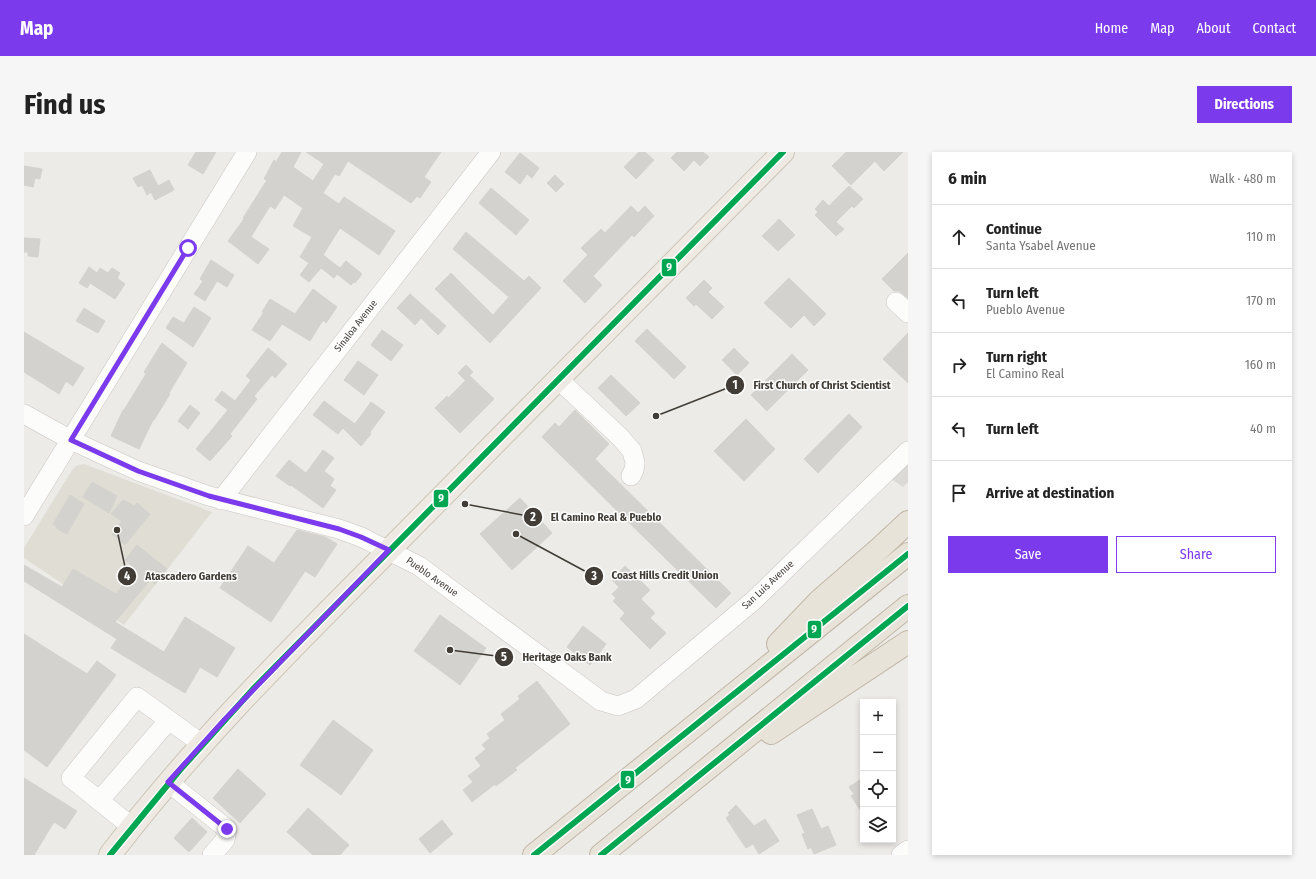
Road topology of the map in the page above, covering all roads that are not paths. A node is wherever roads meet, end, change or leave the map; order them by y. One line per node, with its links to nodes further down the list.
1 (247, 152): 6 (street)
2 (491, 152): 9 (street, Sinaloa Avenue)
3 (782, 152): 4 (main road)
4 (558, 379): 8 (street); 12 (main road)
5 (24, 414): 6 (street, Pueblo Avenue)
6 (71, 440): 9 (street, Pueblo Avenue); 10 (street)
7 (908, 450): 16 (street, San Luis Avenue)
8 (631, 476)
9 (221, 500): 12 (street, Pueblo Avenue)
10 (24, 516)
11 (908, 522): 17 (highway)
12 (389, 550): 16 (street, Pueblo Avenue); 19 (main road)
13 (908, 554): 17 (highway)
14 (908, 606): 22 (highway)
15 (908, 642): 22 (highway)
16 (618, 706)
17 (712, 712): 27 (highway)
18 (169, 720): 19 (street); 21 (street); 21 (street)
19 (202, 744): 20 (main road)
20 (168, 782): 23 (main road); 26 (street)
21 (99, 801): 23 (street)
22 (657, 809): 28 (highway)
23 (132, 827): 25 (main road)
24 (908, 850): 29 (street)
25 (110, 855)
26 (212, 855)
27 (534, 855)
28 (601, 855)
29 (901, 855)

